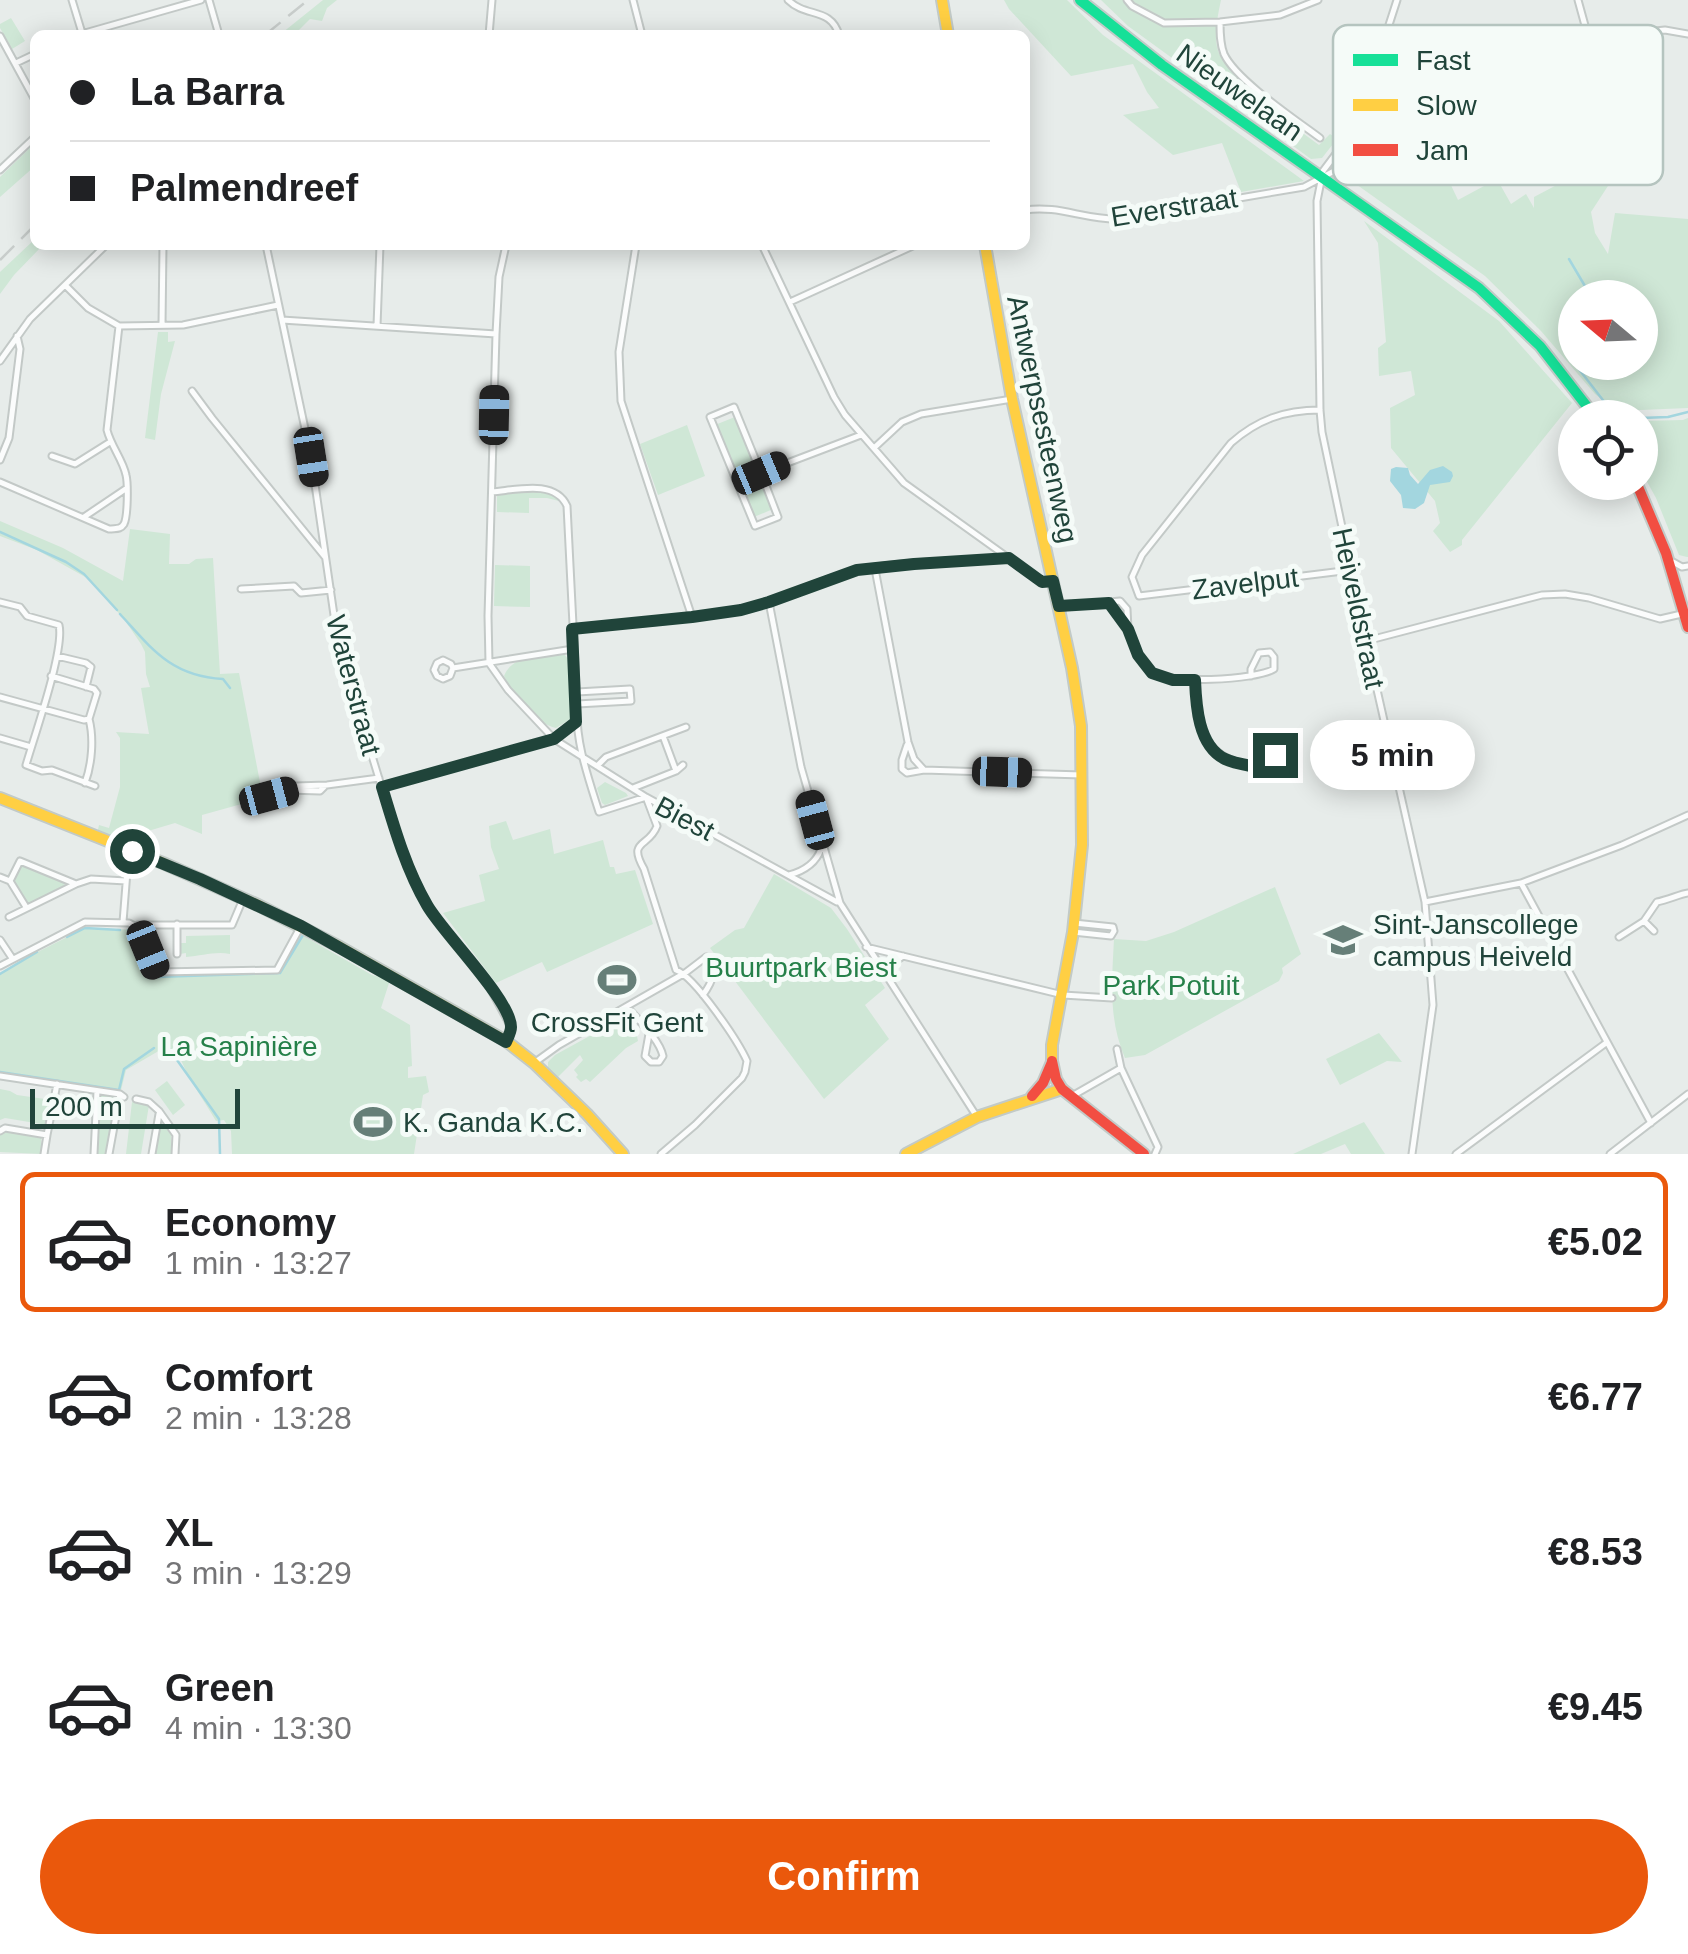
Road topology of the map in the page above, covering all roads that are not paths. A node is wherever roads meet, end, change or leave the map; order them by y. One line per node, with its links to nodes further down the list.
1 (72, 0): 16 (street)
2 (201, 0): 17 (street)
3 (209, 0): 18 (street)
4 (492, 0): 19 (street)
5 (633, 0): 20 (street)
6 (788, 0): 21 (street)
7 (942, 0): 22 (main road)
8 (1080, 0): 33 (main road, Nieuwelaan)
9 (1127, 0): 13 (street)
10 (1318, 0): 13 (street)
11 (1397, 0): 14 (street)
12 (1578, 0): 15 (street)
13 (1220, 22): 29 (street)
14 (1389, 25)
15 (1585, 25)
16 (79, 30)
17 (94, 30)
18 (218, 30)
19 (489, 30)
20 (641, 30)
21 (837, 30)
22 (947, 30)
23 (1663, 30): 24 (street)
24 (1688, 34)
25 (0, 36): 27 (street)
26 (30, 56): 27 (street)
27 (16, 63): 28 (street)
28 (30, 90)
29 (1320, 138)
30 (30, 142): 31 (street)
31 (0, 170)
32 (1333, 172): 33 (street)
33 (1322, 178): 34 (street, Everstraat); 56 (main road, Nieuwelaan); 57 (street, Heiveldstraat)
34 (1030, 210)
35 (101, 250): 44 (street)
36 (163, 250): 48 (street)
37 (267, 250): 46 (street, Waterstraat)
38 (380, 250): 50 (street)
39 (505, 250): 51 (street)
40 (635, 250): 83 (street)
41 (764, 250): 45 (street)
42 (905, 250): 45 (street)
43 (986, 250): 55 (main road, Antwerpsesteenweg)
44 (65, 285): 49 (street); 52 (street)
45 (790, 302): 58 (street)
46 (278, 305): 47 (street, Waterstraat); 48 (street)
47 (282, 320): 50 (street); 71 (street, Waterstraat)
48 (162, 325): 49 (street)
49 (119, 326): 59 (street)
50 (377, 326): 51 (street)
51 (496, 334): 66 (street)
52 (17, 336): 53 (street); 62 (street)
53 (0, 361)
54 (192, 391): 71 (street)
55 (1012, 399): 60 (street); 75 (main road, Antwerpsesteenweg)
56 (1582, 400)
57 (1320, 410): 74 (street, Heiveldstraat); 74 (street, Zavelput)
58 (861, 434): 60 (street); 63 (street)
59 (110, 442): 61 (street); 65 (street)
60 (874, 448): 70 (street)
61 (52, 456)
62 (0, 460)
63 (761, 473): 63 (street)
64 (0, 482): 68 (street)
65 (127, 488): 68 (street); 68 (street)
66 (492, 492): 85 (street); 90 (street)
67 (1645, 500): 69 (main road)
68 (83, 517)
69 (1666, 554): 72 (street); 82 (main road)
70 (1009, 558): 73 (street); 75 (street)
71 (327, 559): 77 (street, Waterstraat)
72 (1688, 566)
73 (875, 568): 79 (street); 106 (street)
74 (1351, 570): 87 (street, Heiveldstraat)
75 (1053, 581): 81 (main road, Antwerpsesteenweg)
76 (241, 589): 77 (street, Waterstraat)
77 (331, 590): 115 (street, Waterstraat)
78 (0, 602): 89 (street)
79 (769, 602): 83 (street); 124 (street)
80 (1109, 603): 81 (street); 86 (street); 86 (street)
81 (1059, 606): 114 (main road, Antwerpsesteenweg)
82 (1686, 612): 84 (main road); 87 (street)
83 (692, 617): 85 (street)
84 (1688, 627)
85 (572, 629): 88 (street)
86 (1128, 629): 94 (street)
87 (1366, 642): 134 (street, Heiveldstraat)
88 (573, 649): 90 (street); 96 (street)
89 (57, 656): 92 (street); 95 (street)
90 (490, 663): 91 (street); 105 (street, Biest)
91 (453, 668)
92 (52, 676): 95 (street); 99 (street)
93 (1251, 676): 93 (street); 94 (street)
94 (1195, 680): 111 (street)
95 (86, 687): 100 (street)
96 (576, 692): 98 (street); 98 (street)
97 (0, 697): 99 (street)
98 (577, 704): 101 (street)
99 (42, 708): 100 (street); 107 (street)
100 (89, 720): 116 (street)
101 (576, 722): 105 (street); 108 (street)
102 (686, 727): 103 (street)
103 (663, 736): 109 (street); 113 (street)
104 (0, 738): 107 (street)
105 (554, 739): 108 (street, Biest); 118 (street)
106 (908, 742): 112 (street); 112 (street)
107 (31, 747): 116 (street)
108 (582, 756): 109 (street, Biest); 121 (street)
109 (596, 766): 119 (street, Biest)
110 (684, 766): 113 (street)
111 (1256, 767): 111 (street)
112 (924, 770): 114 (street)
113 (676, 771): 119 (street)
114 (1082, 774): 143 (main road, Antwerpsesteenweg)
115 (379, 778): 118 (street, Waterstraat); 120 (street)
116 (85, 782): 117 (street)
117 (95, 786)
118 (382, 787): 159 (street, Waterstraat)
119 (632, 788): 121 (street, Biest)
120 (263, 797)
121 (646, 797): 126 (street, Biest); 153 (street)
122 (0, 798): 125 (main road)
123 (1688, 815): 130 (street)
124 (822, 846): 126 (street); 135 (street)
125 (132, 851): 129 (street); 133 (main road)
126 (790, 874): 135 (street, Biest)
127 (0, 877): 128 (street)
128 (10, 881): 131 (street); 136 (street)
129 (126, 881): 131 (street); 139 (street)
130 (1521, 883): 134 (street); 160 (street)
131 (76, 884): 136 (street)
132 (1688, 894): 138 (street)
133 (243, 898): 140 (street); 141 (main road)
134 (1425, 902): 187 (street, Heiveldstraat)
135 (840, 904): 147 (street)
136 (26, 907): 137 (street)
137 (9, 917)
138 (1644, 921): 144 (street); 145 (street)
139 (123, 923): 142 (street); 150 (street)
140 (177, 924): 142 (street); 148 (street)
141 (301, 926): 142 (street); 159 (main road)
142 (139, 927)
143 (1074, 928): 143 (street); 155 (main road, Antwerpsesteenweg)
144 (1654, 931)
145 (1618, 937)
146 (0, 940): 150 (street)
147 (866, 946): 149 (street); 152 (street)
148 (177, 954)
149 (902, 956): 152 (street); 155 (street)
150 (12, 958): 151 (street)
151 (0, 966)
152 (882, 971): 173 (street)
153 (685, 973): 154 (street); 154 (street); 157 (street)
154 (703, 995): 183 (street)
155 (1063, 995): 156 (street); 162 (main road, Antwerpsesteenweg)
156 (1112, 998)
157 (627, 1007): 158 (street); 163 (street)
158 (650, 1034): 158 (street)
159 (506, 1042): 163 (main road)
160 (1606, 1042): 174 (street); 188 (street)
161 (1117, 1048): 164 (street)
162 (1052, 1062): 168 (main road, Antwerpsesteenweg); 170 (main road)
163 (534, 1063): 182 (main road)
164 (1121, 1068): 168 (street); 186 (street)
165 (0, 1076): 166 (street)
166 (56, 1084): 167 (street); 176 (street)
167 (97, 1091): 178 (street); 179 (street)
168 (1066, 1093): 170 (main road); 185 (main road)
169 (1688, 1094): 174 (street)
170 (1028, 1099): 173 (main road)
171 (136, 1100): 172 (street)
172 (159, 1111): 180 (street); 181 (street)
173 (977, 1117): 184 (main road)
174 (1651, 1123): 189 (street)
175 (0, 1131): 176 (street)
176 (46, 1135): 177 (street)
177 (44, 1154)
178 (94, 1154)
179 (109, 1154)
180 (152, 1154)
181 (175, 1154)
182 (624, 1154)
183 (661, 1154)
184 (906, 1154)
185 (1144, 1154)
186 (1155, 1154)
187 (1412, 1154)
188 (1456, 1154)
189 (1610, 1154)

